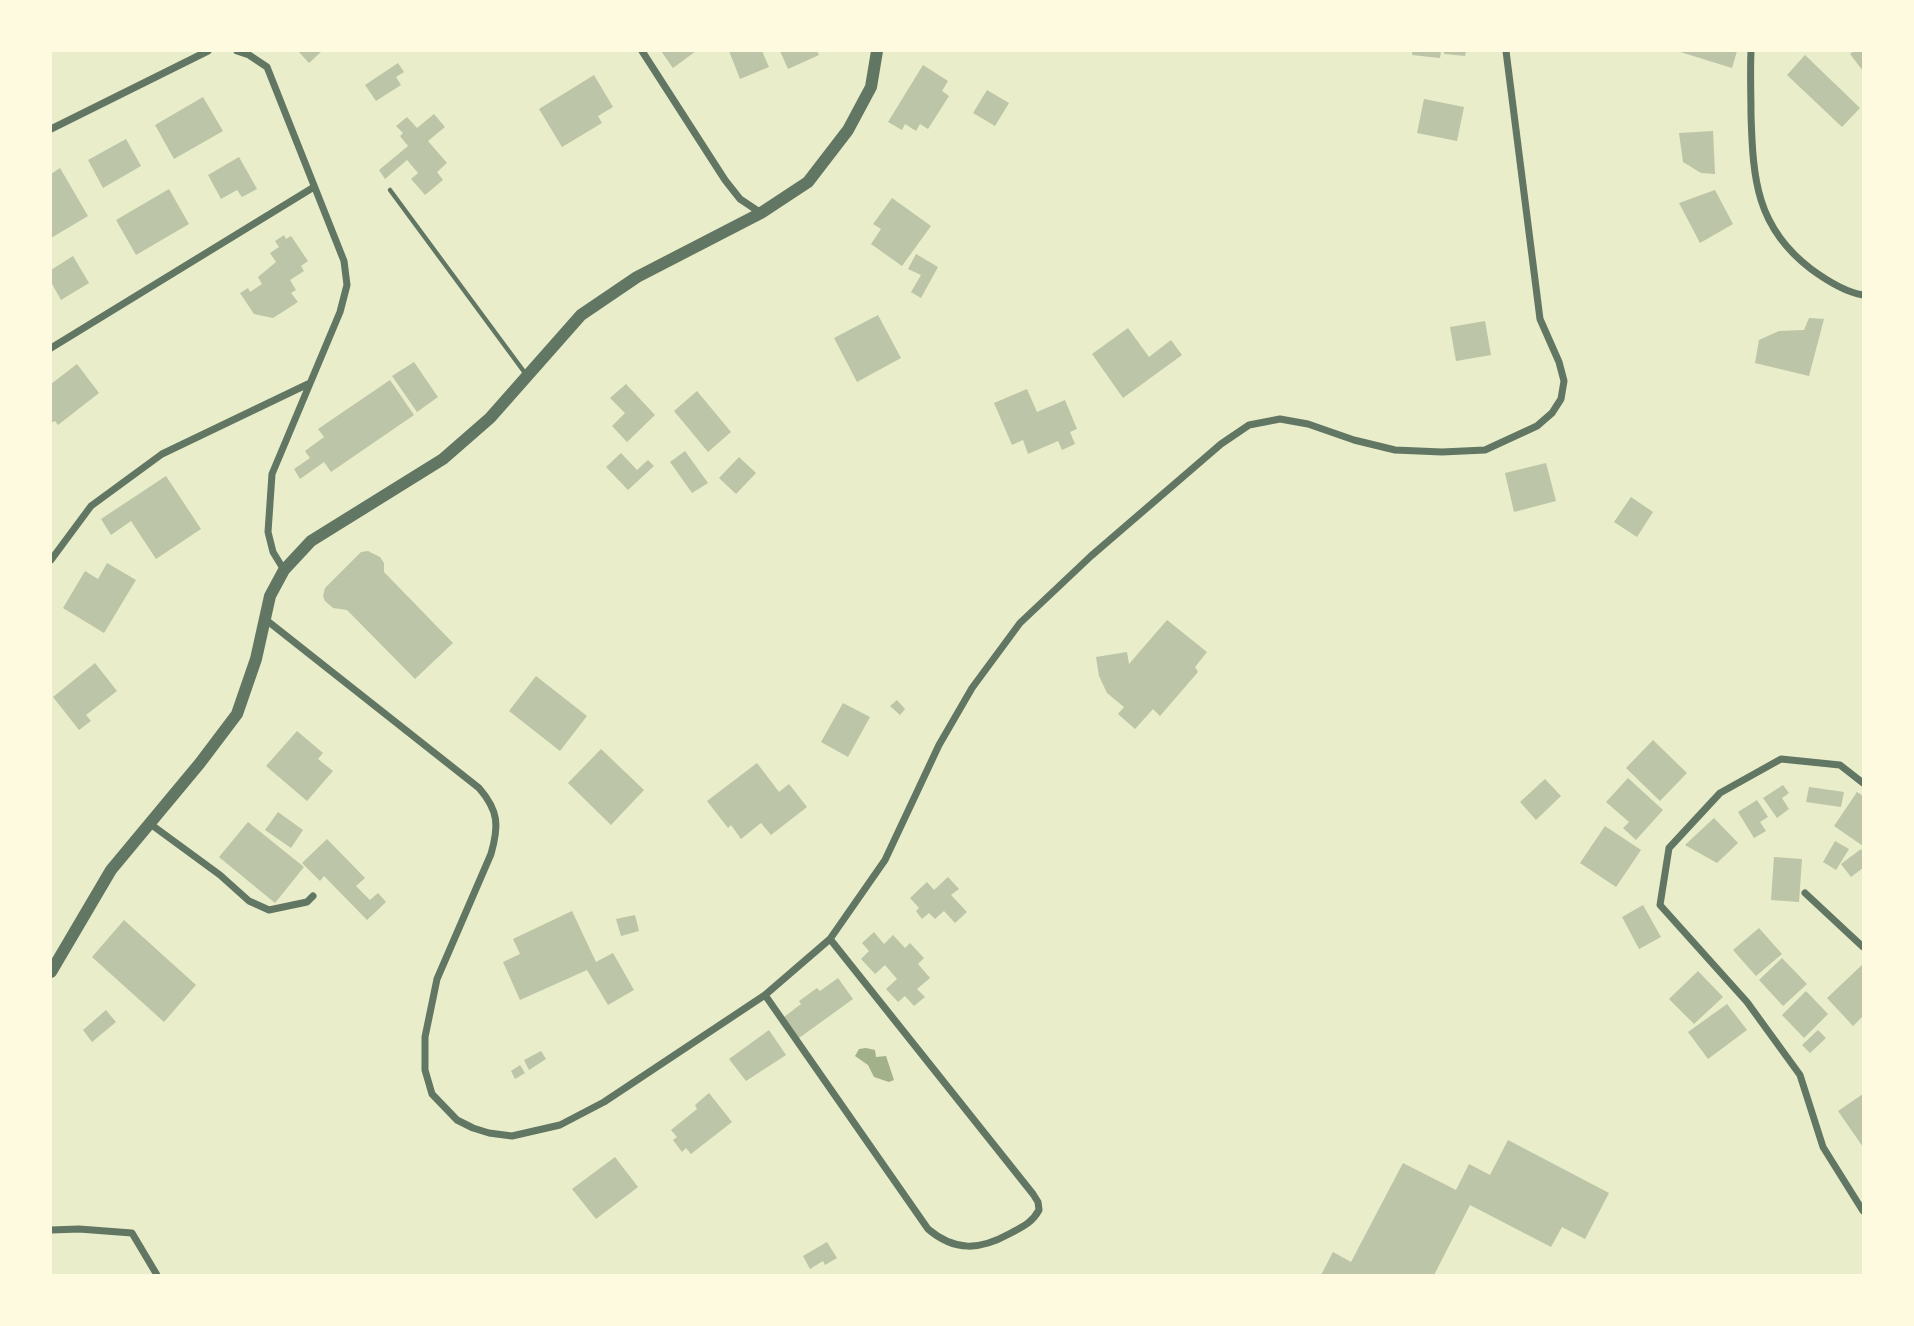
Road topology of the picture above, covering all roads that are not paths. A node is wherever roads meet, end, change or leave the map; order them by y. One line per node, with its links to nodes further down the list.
1 (208, 51): 7 (street)
2 (237, 51): 8 (street)
3 (642, 51): 10 (street)
4 (877, 51): 10 (street)
5 (1506, 51): 22 (street)
6 (1751, 51): 11 (street)
7 (51, 129)
8 (314, 187): 12 (street); 14 (street)
9 (390, 190): 13 (lane)
10 (761, 212): 13 (street)
11 (1863, 295)
12 (51, 348)
13 (528, 377): 16 (street)
14 (309, 384): 15 (street); 16 (street)
15 (51, 560)
16 (284, 570): 17 (street)
17 (265, 619): 19 (street); 25 (street)
18 (1863, 783): 26 (street)
19 (149, 824): 21 (street); 24 (street)
20 (1805, 893): 23 (street)
21 (313, 896)
22 (830, 939): 25 (street); 25 (street)
23 (1863, 947)
24 (51, 972)
25 (765, 995)
26 (1863, 1212)
27 (51, 1230): 28 (street)
28 (157, 1275)

